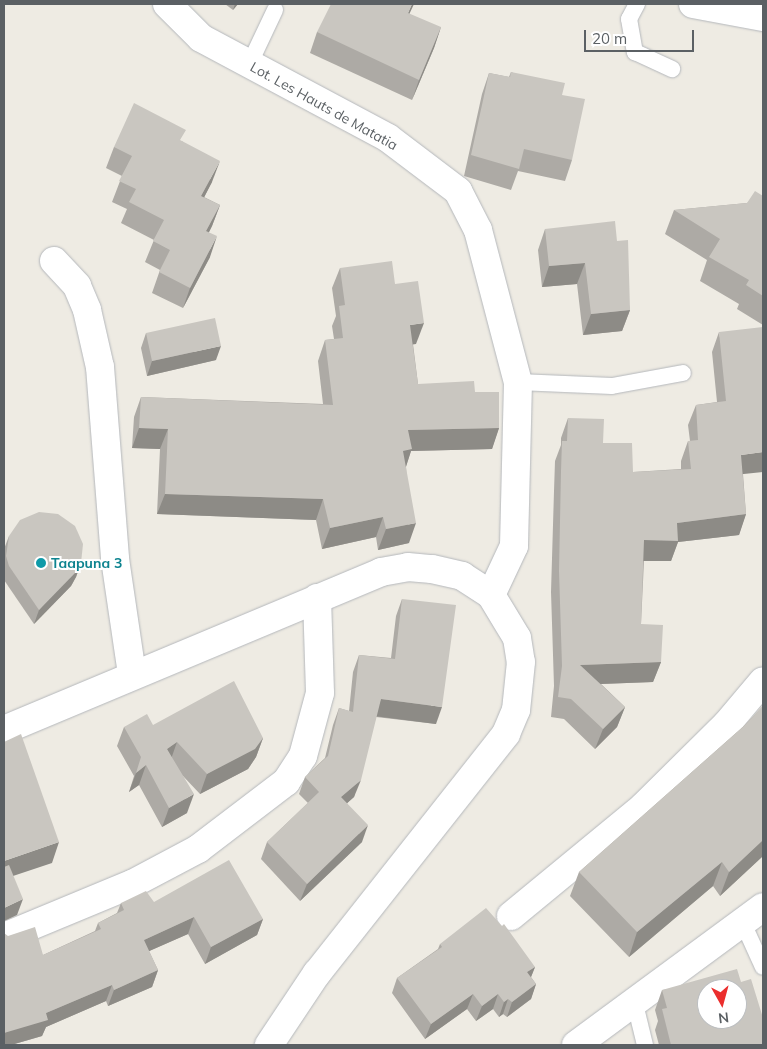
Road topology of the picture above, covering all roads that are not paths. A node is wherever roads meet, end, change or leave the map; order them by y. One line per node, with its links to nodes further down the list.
1 (167, 4): 6 (street, Lot. Les Hauts de Matatia)
2 (637, 4): 7 (lane)
3 (693, 4): 5 (street)
4 (276, 10): 6 (lane)
5 (763, 17)
6 (249, 65): 10 (street, Lot. Les Hauts de Matatia)
7 (672, 69)
8 (54, 261): 13 (street)
9 (683, 373): 10 (lane)
10 (518, 382): 11 (street, Lot. Les Hauts de Matatia)
11 (491, 595): 12 (street); 21 (street)
12 (317, 598): 13 (street); 18 (street)
13 (132, 674): 15 (street)
14 (763, 681): 17 (street)
15 (4, 730)
16 (753, 915): 19 (lane); 20 (street)
17 (511, 916)
18 (4, 937)
19 (763, 967)
20 (635, 1004): 22 (street); 23 (lane)
21 (269, 1045)
22 (576, 1045)
23 (645, 1045)

